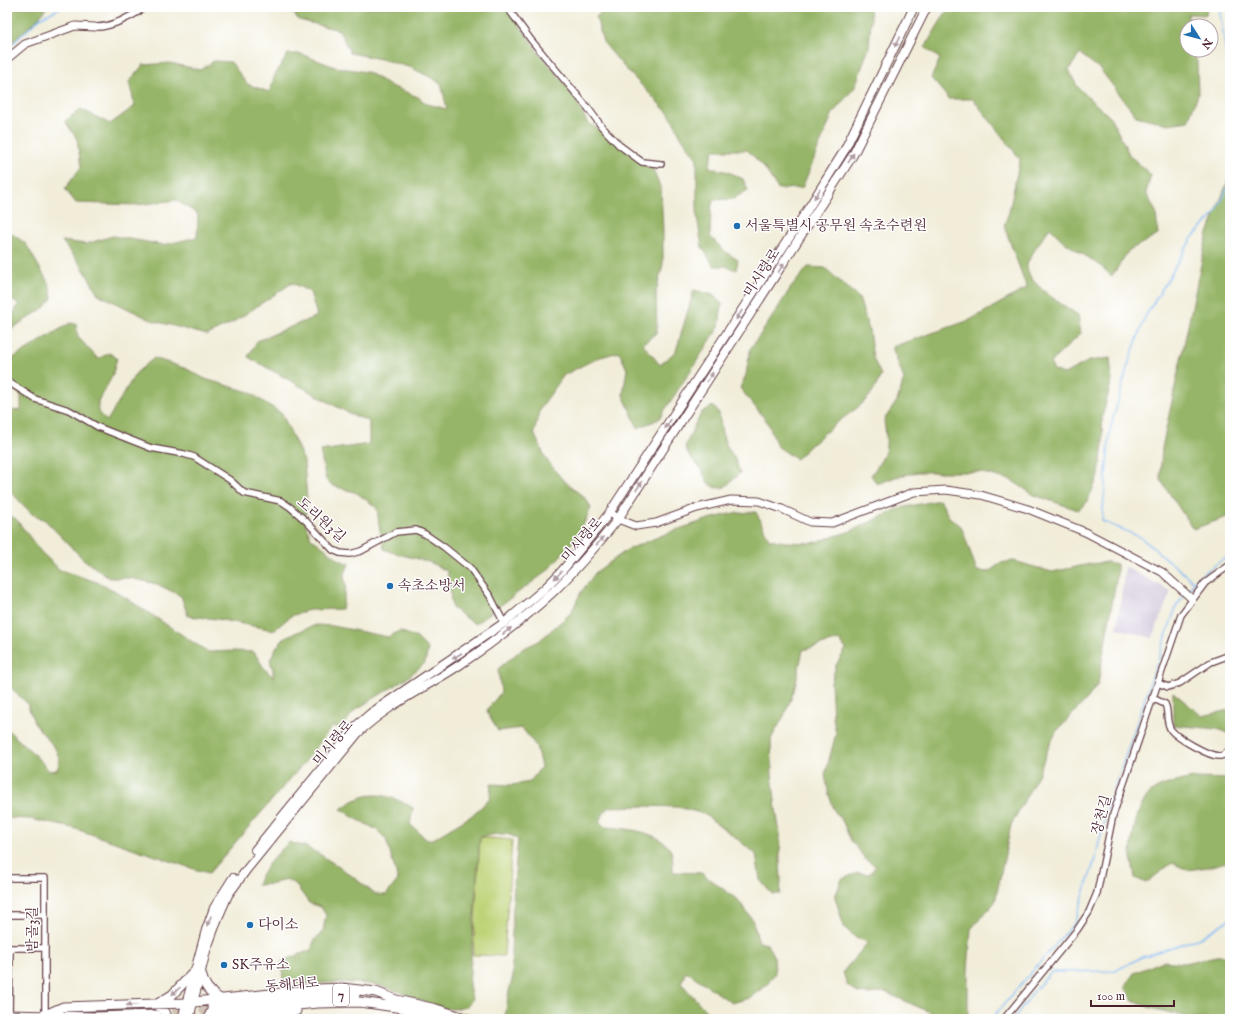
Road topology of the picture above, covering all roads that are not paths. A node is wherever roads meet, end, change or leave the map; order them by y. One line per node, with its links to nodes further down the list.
1 (144, 7): 5 (street)
2 (507, 7): 7 (street)
3 (914, 7): 9 (main road, 미시령로, one-way to 9)
4 (927, 7): 10 (main road, 미시령로, one-way to 4)
5 (95, 27): 6 (street)
6 (7, 59)
7 (661, 164)
8 (7, 381): 13 (street, 도리원3길)
9 (610, 512): 10 (street); 13 (main road, 미시령로, one-way to 13)
10 (618, 519): 12 (street); 23 (main road, 미시령로, one-way to 10)
11 (1230, 565): 12 (street, 장천길)
12 (1191, 598): 15 (street, 장천길)
13 (504, 623): 23 (main road, 미시령로, one-way to 23)
14 (1230, 655): 15 (street)
15 (1158, 683): 16 (street, 장천길)
16 (1152, 698): 17 (street); 39 (street, 장천길)
17 (1230, 750)
18 (7, 878): 20 (street, 밤골3길)
19 (7, 915): 20 (street)
20 (45, 915): 22 (street, 밤골3길)
21 (9, 948): 22 (street); 24 (street)
22 (45, 948): 32 (street, 밤골3길)
23 (197, 973): 25 (main road); 26 (main road, 미시령로); 28 (main road, one-way to 28)
24 (8, 981): 31 (street)
25 (220, 999): 27 (main road); 29 (main road)
26 (189, 1002): 28 (main road); 29 (main road); 34 (main road, 미시령로); 35 (main road, 미시령로)
27 (397, 1003): 29 (main road, 동해대로 / 7); 36 (main road); 37 (main road, 동해대로 / 7); 38 (main road, 동해대로 / 7)
28 (156, 1004): 32 (main road, one-way to 32); 33 (main road)
29 (211, 1010)
30 (156, 1014): 32 (main road)
31 (8, 1015): 32 (main road)
32 (45, 1017)
33 (165, 1019)
34 (182, 1019)
35 (189, 1019)
36 (224, 1019)
37 (450, 1019)
38 (468, 1019)
39 (1004, 1019)

